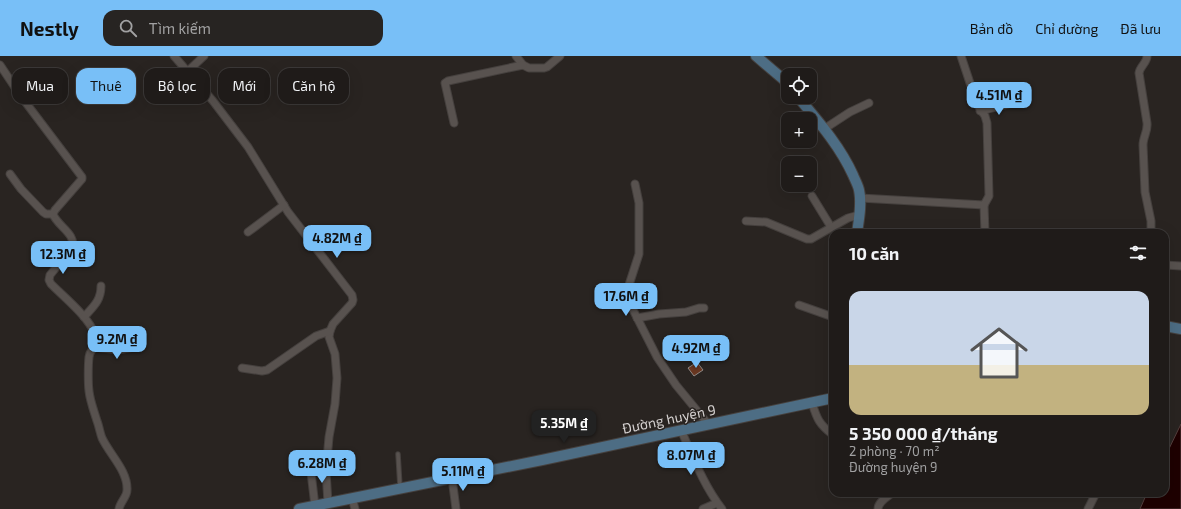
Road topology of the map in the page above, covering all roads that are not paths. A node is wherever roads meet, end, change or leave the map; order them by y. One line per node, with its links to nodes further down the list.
1 (174, 56): 10 (street)
2 (204, 56): 11 (street)
3 (516, 56): 9 (street)
4 (560, 56): 9 (street)
5 (756, 56): 12 (street)
6 (961, 56): 17 (street)
7 (1147, 56): 32 (street)
8 (0, 65): 26 (street)
9 (523, 65): 18 (street)
10 (185, 68)
11 (191, 68)
12 (781, 77)
13 (210, 97): 24 (street)
14 (869, 103): 19 (street)
15 (1013, 103): 17 (street)
16 (804, 104): 19 (street)
17 (980, 111): 25 (street)
18 (454, 123)
19 (824, 129): 23 (street)
20 (10, 174): 26 (street)
21 (635, 184): 41 (street)
22 (812, 196): 29 (street)
23 (860, 198): 25 (street); 27 (street)
24 (284, 205): 33 (street); 44 (street)
25 (984, 205): 31 (street)
26 (53, 214): 40 (street)
27 (859, 215): 29 (street); 30 (street)
28 (746, 221): 29 (street)
29 (831, 227)
30 (857, 229)
31 (985, 229)
32 (1151, 229)
33 (248, 232)
34 (1169, 265): 35 (street)
35 (1181, 266)
36 (101, 286): 40 (street)
37 (799, 305): 39 (street)
38 (704, 308): 41 (street)
39 (829, 316)
40 (84, 317): 46 (street)
41 (638, 318): 50 (street)
42 (1169, 327): 43 (street)
43 (1181, 329)
44 (330, 331): 47 (street); 60 (street)
45 (139, 346): 46 (street)
46 (95, 347): 64 (street)
47 (242, 368)
48 (829, 399): 49 (street, Đường huyện 9)
49 (812, 403): 50 (street, Đường huyện 9); 52 (street)
50 (708, 424): 51 (street, Đường huyện 9)
51 (681, 430): 55 (street, Đường huyện 9); 61 (street)
52 (829, 432)
53 (398, 454): 56 (lane)
54 (310, 464): 62 (street)
55 (452, 478): 56 (street, Đường huyện 9); 67 (street)
56 (400, 488): 59 (street, Đường huyện 9)
57 (887, 497): 69 (street)
58 (1093, 497): 70 (street)
59 (352, 498): 60 (street, Đường huyện 9); 66 (street)
60 (328, 503): 62 (street, Đường huyện 9)
61 (717, 503): 63 (street); 68 (street)
62 (315, 506): 65 (street, Đường huyện 9)
63 (706, 508)
64 (119, 509)
65 (299, 509)
66 (355, 509)
67 (456, 509)
68 (722, 509)
69 (878, 509)
70 (1088, 509)

